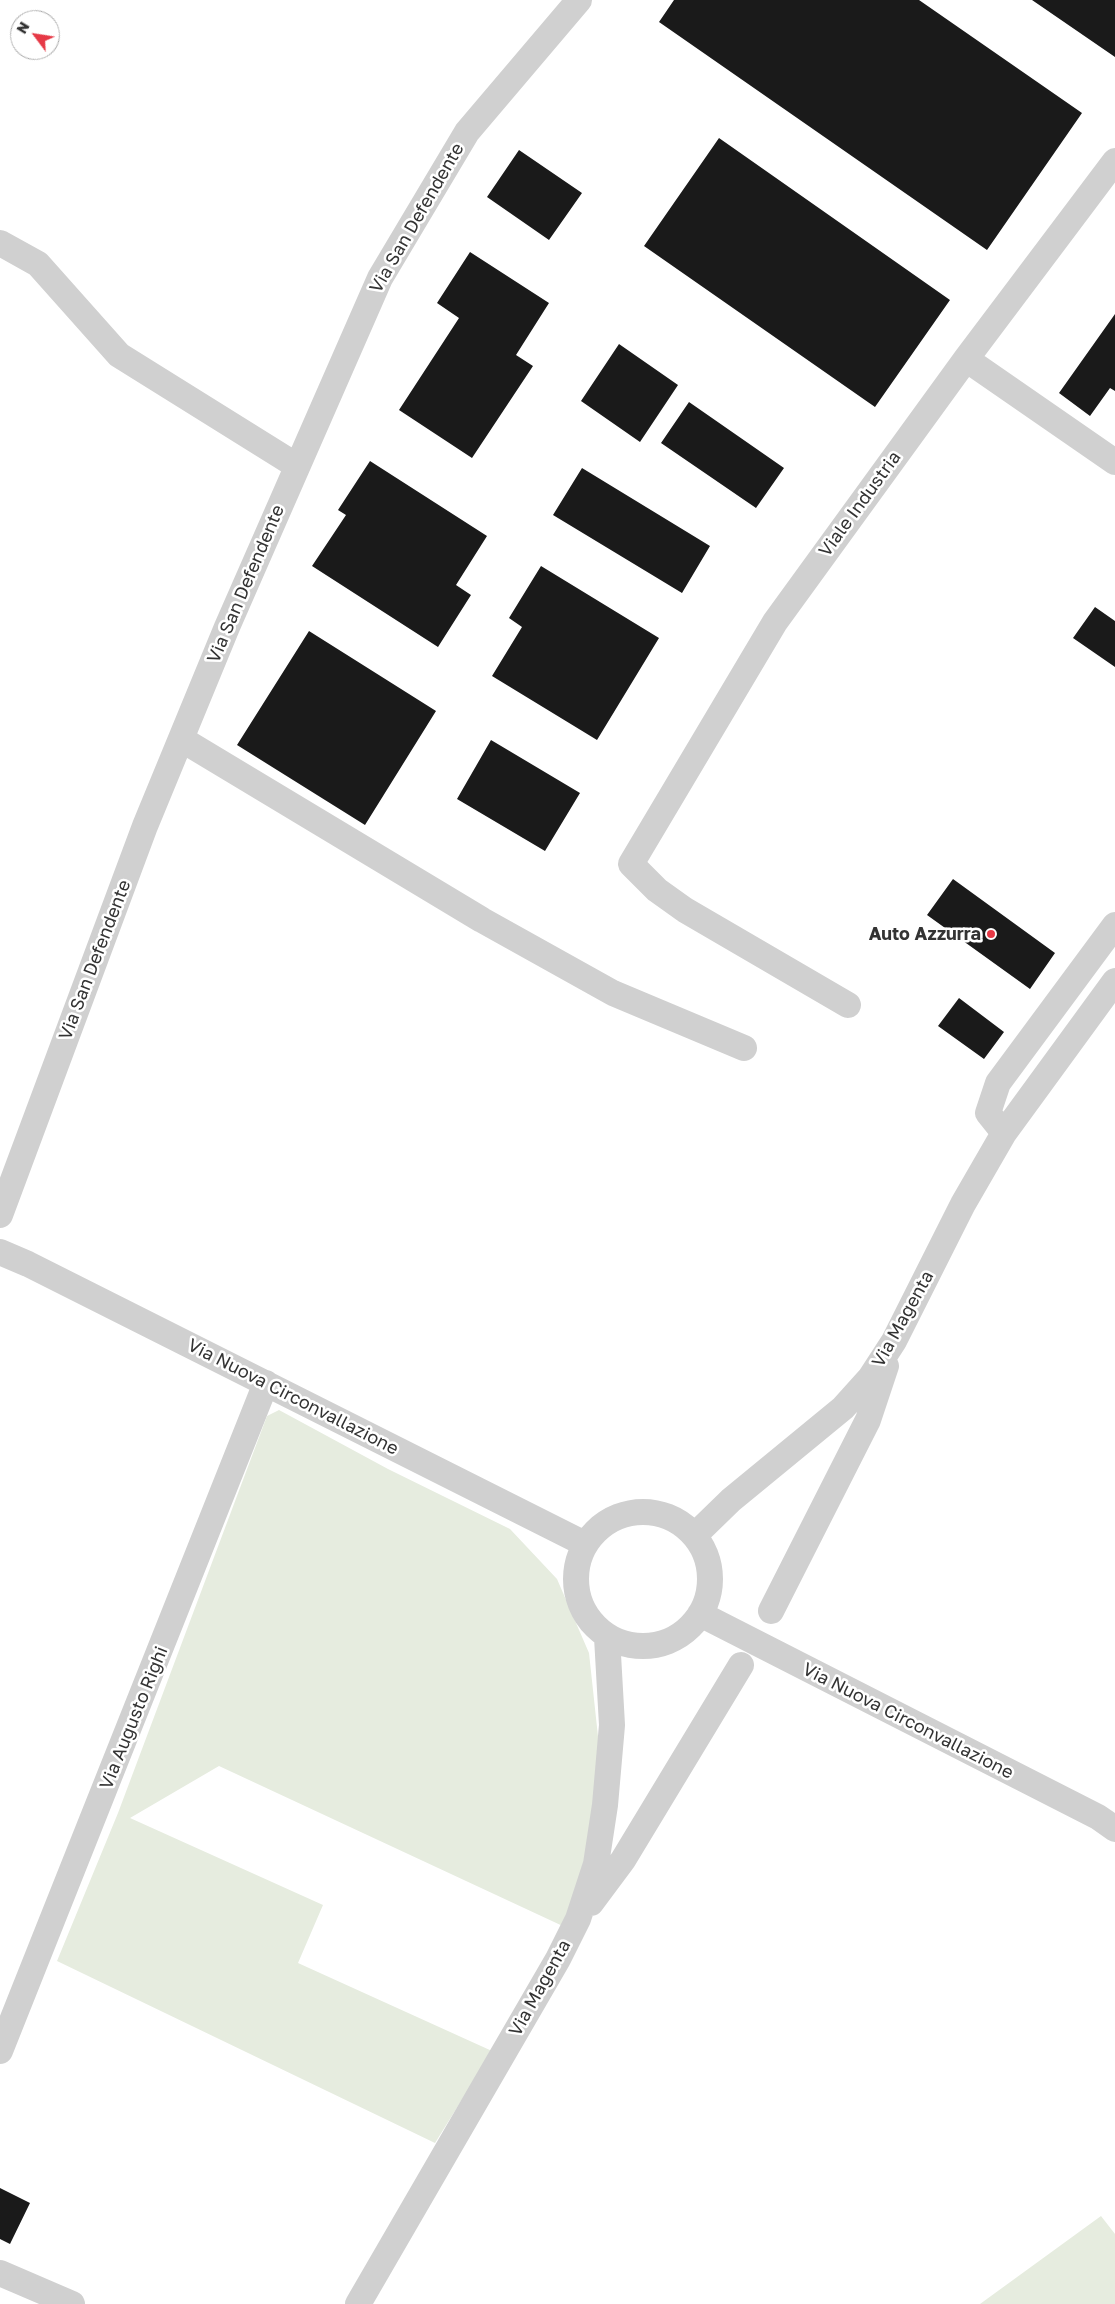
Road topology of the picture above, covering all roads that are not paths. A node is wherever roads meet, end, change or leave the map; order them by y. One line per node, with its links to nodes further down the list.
1 (579, 0): 6 (street, Via San Defendente)
2 (1115, 161): 4 (street, Viale Industria)
3 (0, 243): 6 (street)
4 (966, 359): 5 (street); 10 (street, Viale Industria)
5 (1115, 462)
6 (297, 466): 7 (street, Via San Defendente)
7 (181, 740): 11 (street); 13 (street, Via San Defendente)
8 (1115, 925): 12 (street)
9 (1115, 981): 12 (street, Via Magenta)
10 (848, 1005)
11 (744, 1048)
12 (1004, 1132): 15 (street, Via Magenta)
13 (0, 1215)
14 (0, 1252): 16 (street, Via Nuova Circonvallazione)
15 (894, 1341): 17 (street, Via Magenta); 19 (street)
16 (266, 1383): 18 (street, Via Nuova Circonvallazione); 25 (street, Via Augusto Righi)
17 (695, 1535): 18 (street); 20 (street)
18 (584, 1544): 21 (street)
19 (771, 1611)
20 (700, 1614): 21 (street); 23 (street, Via Nuova Circonvallazione)
21 (608, 1637): 24 (street, Via Magenta)
22 (741, 1666): 24 (street)
23 (1115, 1829)
24 (578, 1919): 28 (street, Via Magenta)
25 (0, 2051)
26 (0, 2273): 27 (street)
27 (72, 2304)
28 (358, 2304)

